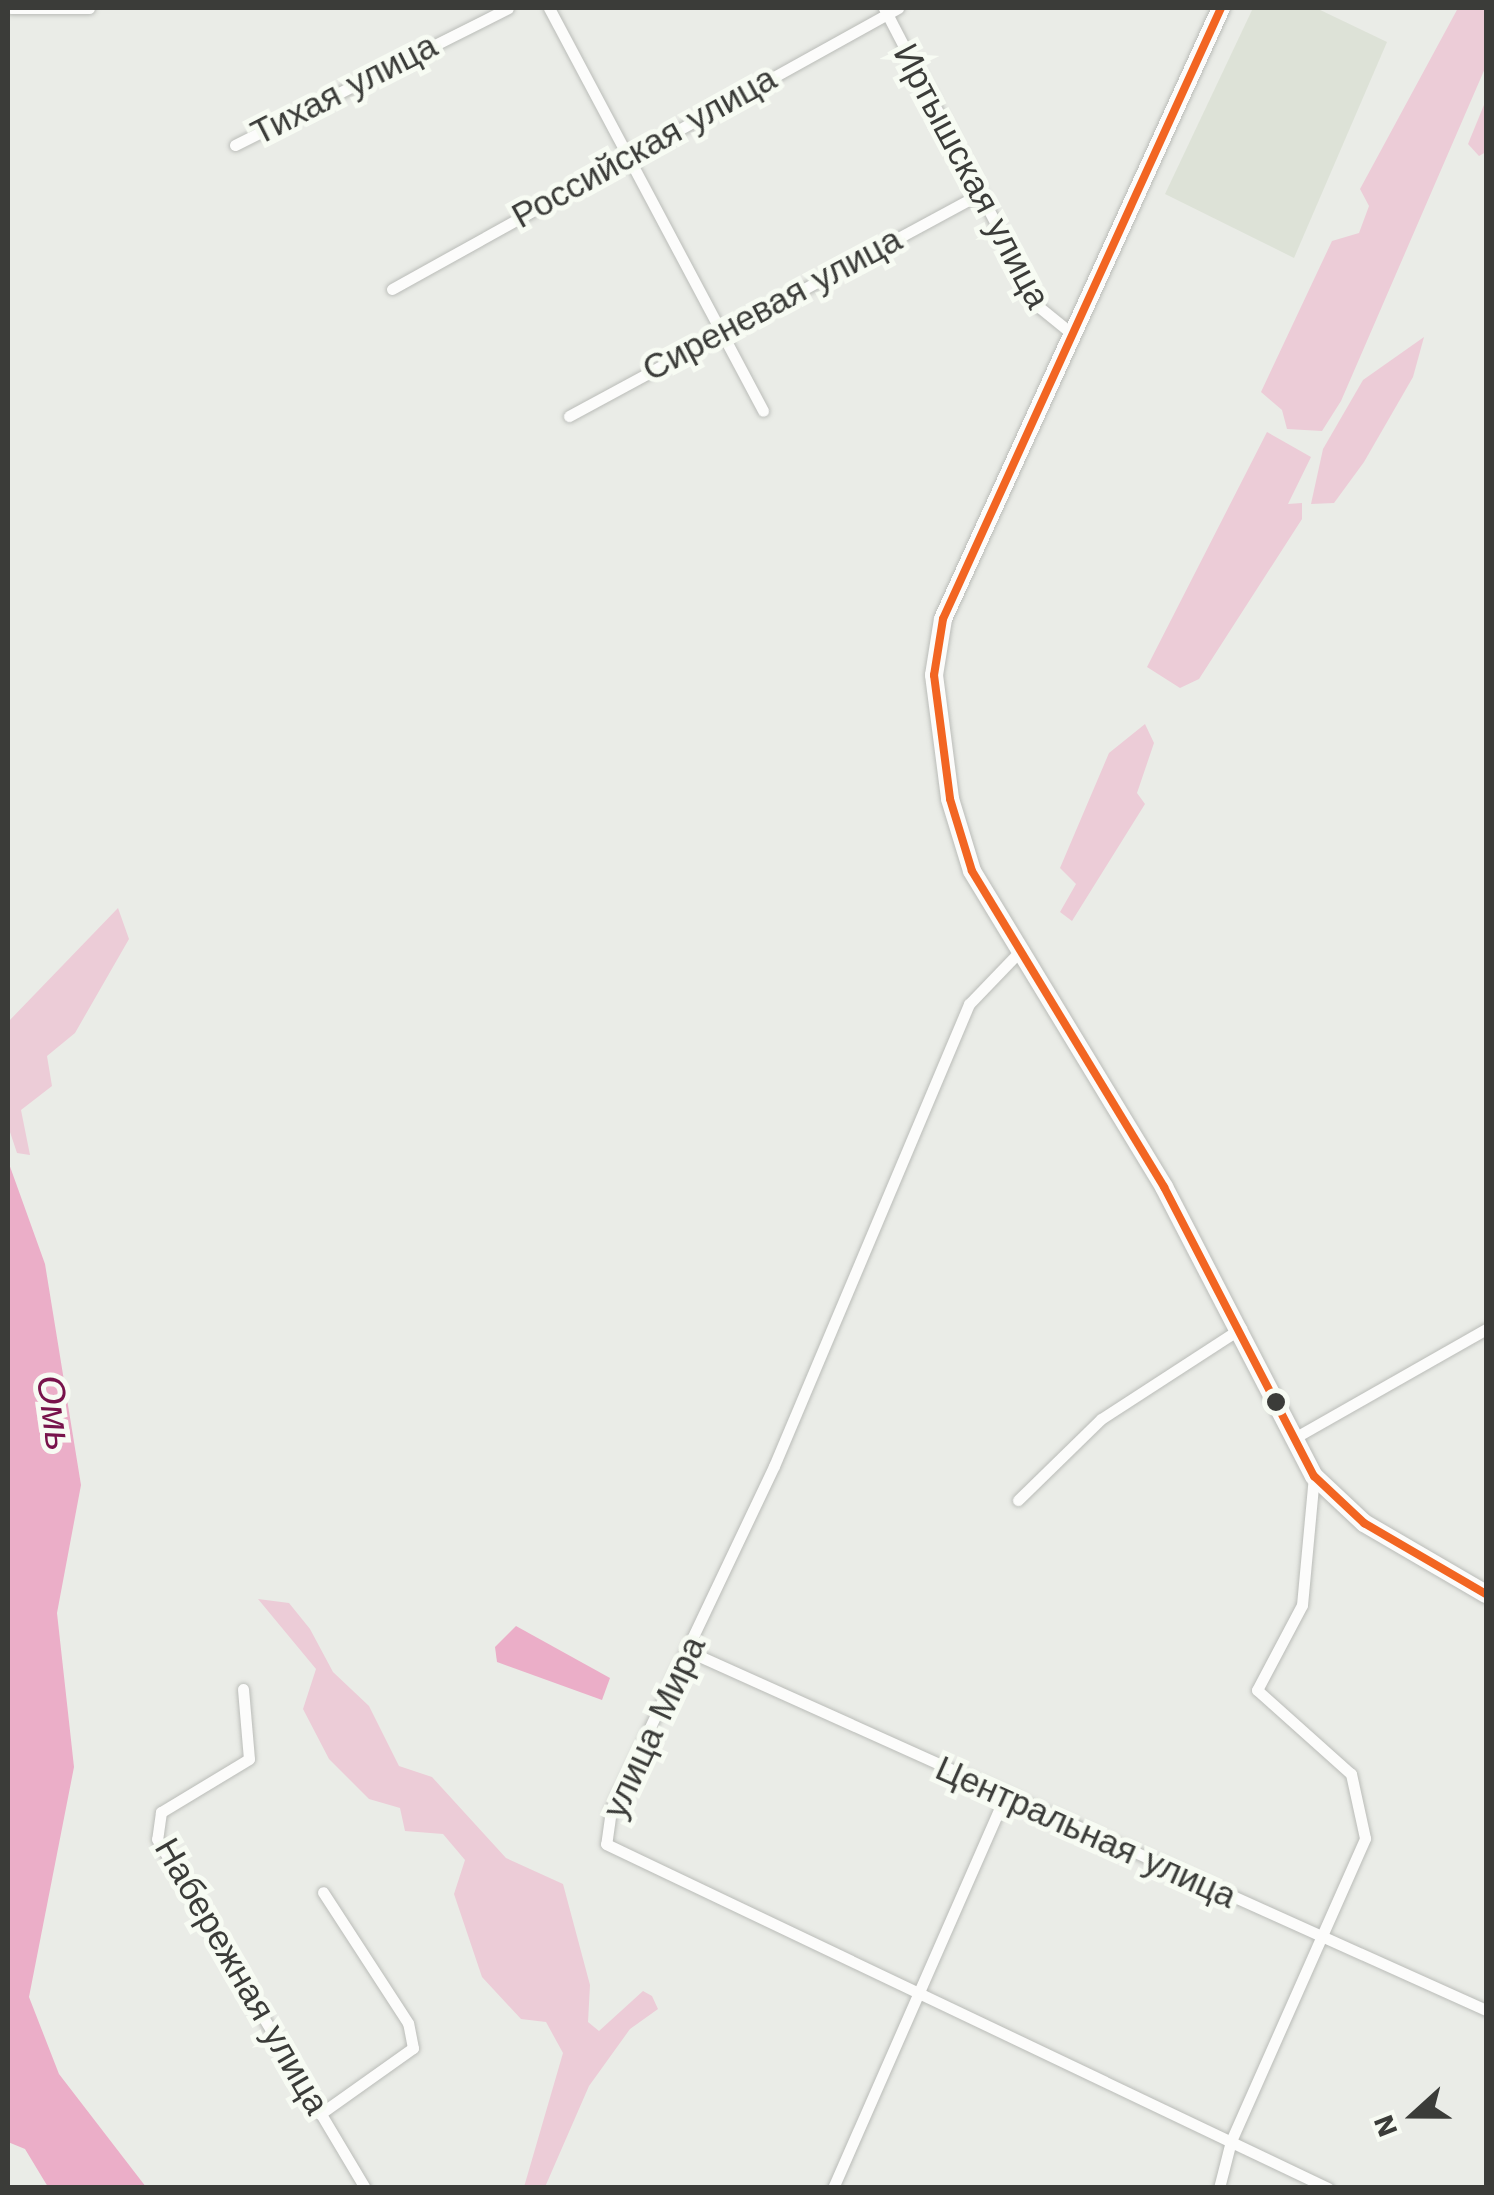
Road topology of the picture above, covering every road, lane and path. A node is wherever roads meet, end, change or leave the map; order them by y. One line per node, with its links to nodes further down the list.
1 (10, 8): 2 (street)
2 (89, 8)
3 (508, 8): 7 (street, Тихая улица)
4 (549, 8): 8 (street)
5 (1221, 8): 12 (street)
6 (890, 9): 8 (street, Российская улица); 9 (street, Иртышская улица)
7 (235, 145)
8 (631, 154): 10 (street, Российская улица); 11 (street)
9 (978, 195): 11 (street, Сиреневая улица); 12 (street, Иртышская улица)
10 (392, 289)
11 (722, 328): 13 (street); 14 (street, Сиреневая улица)
12 (1071, 333): 15 (street)
13 (763, 411)
14 (568, 416)
15 (1024, 952): 16 (street); 22 (street, улица Мира)
16 (1241, 1328): 18 (street); 20 (street)
17 (1486, 1330): 18 (street)
18 (1296, 1437): 19 (street)
19 (1314, 1476): 21 (street); 26 (street)
20 (1018, 1500)
21 (1486, 1594)
22 (688, 1650): 24 (street, Центральная улица); 27 (street, улица Мира)
23 (242, 1689): 29 (street, Набережная улица)
24 (1005, 1798): 26 (street, Центральная улица); 27 (street)
25 (323, 1892): 29 (street)
26 (1321, 1936): 28 (street, Центральная улица); 30 (street)
27 (913, 1994): 30 (street, улица Мира); 32 (street)
28 (1486, 2010)
29 (320, 2114): 31 (street, Набережная улица)
30 (1231, 2141): 33 (street); 34 (street, улица Мира)
31 (365, 2188)
32 (833, 2188)
33 (1220, 2188)
34 (1328, 2188)

